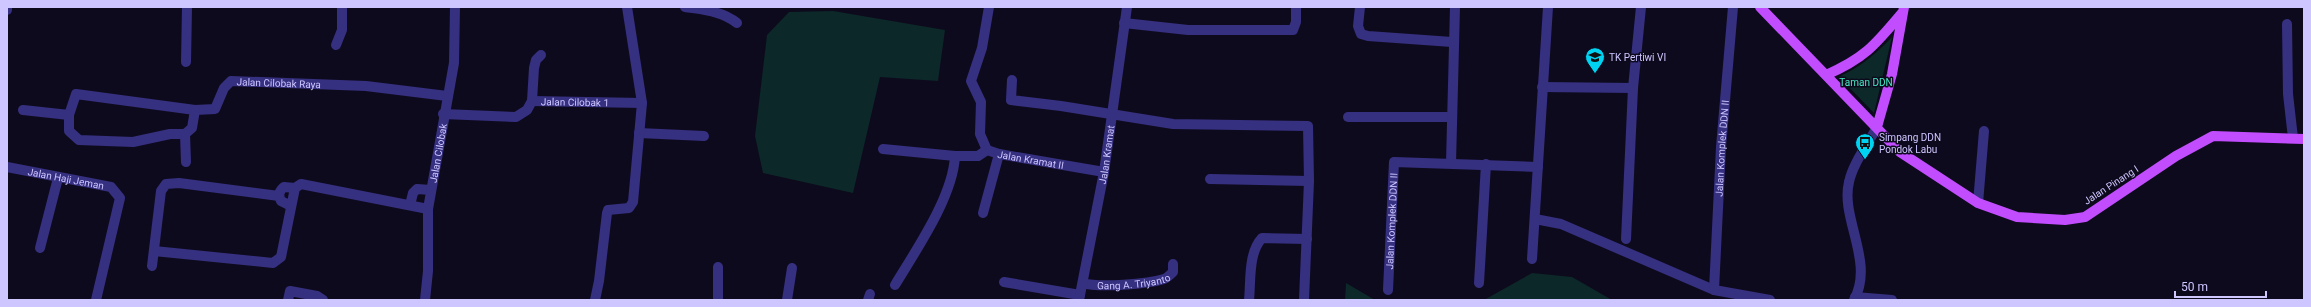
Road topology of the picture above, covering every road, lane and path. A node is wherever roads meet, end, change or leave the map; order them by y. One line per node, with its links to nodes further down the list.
1 (187, 7): 22 (street)
2 (342, 7): 20 (street)
3 (455, 7): 27 (street, Jalan Cilobak)
4 (627, 7): 29 (street)
5 (685, 7): 16 (street)
6 (989, 7): 45 (street, Jalan Kramat II)
7 (1126, 7): 17 (street, Jalan Kramat)
8 (1296, 7): 17 (street)
9 (1360, 7): 19 (street)
10 (1455, 7): 19 (street)
11 (1548, 7): 25 (street)
12 (1641, 7): 26 (street)
13 (1733, 8): 80 (street, Jalan Komplek DDN II)
14 (1764, 9): 23 (main road, Jalan Pinang I)
15 (1904, 9): 23 (main road); 37 (main road)
16 (737, 23)
17 (1124, 23): 33 (street, Jalan Kramat)
18 (2287, 24): 42 (street)
19 (1452, 42): 36 (street)
20 (336, 45)
21 (541, 55): 28 (street)
22 (186, 62)
23 (1826, 75): 37 (main road, Jalan Pinang I)
24 (1012, 80): 33 (street)
25 (1542, 87): 26 (street); 52 (street)
26 (1633, 88): 67 (street)
27 (447, 96): 31 (street, Jalan Cilobak Raya); 32 (street, Jalan Cilobak)
28 (532, 101): 29 (street, Jalan Cilobak 1); 32 (street, Jalan Cilobak 1)
29 (642, 103): 39 (street)
30 (23, 110): 34 (street)
31 (195, 110): 34 (street, Jalan Cilobak Raya); 40 (street)
32 (443, 114): 58 (street, Jalan Cilobak)
33 (1113, 114): 53 (street, Jalan Kramat); 56 (street)
34 (69, 115): 40 (street)
35 (1348, 117): 36 (street)
36 (1452, 117): 49 (street)
37 (1878, 127): 60 (main road, Jalan Pinang I); 82 (street)
38 (1984, 131): 60 (street)
39 (639, 133): 41 (street); 87 (street)
40 (185, 134): 48 (street)
41 (704, 136)
42 (2293, 138): 43 (main road, Jalan Pinang I); 60 (main road, Jalan Pinang I)
43 (2304, 139)
44 (883, 149): 47 (street)
45 (988, 150): 46 (street, Jalan Kramat II); 47 (street)
46 (999, 154): 53 (street, Jalan Kramat II); 64 (street)
47 (955, 156): 78 (street)
48 (186, 162)
49 (1451, 163): 50 (street, Jalan Komplek DDN II); 79 (street, Jalan Komplek DDN II)
50 (1486, 164): 52 (street, Jalan Komplek DDN II); 77 (street)
51 (7, 167): 54 (street, Jalan Haji Jeman)
52 (1538, 167): 65 (street)
53 (1104, 172): 76 (street, Jalan Kramat)
54 (58, 178): 68 (street); 83 (street, Jalan Haji Jeman)
55 (1210, 179): 56 (street)
56 (1310, 181): 66 (street)
57 (295, 188): 59 (street); 61 (street); 62 (street)
58 (430, 190): 61 (street); 63 (street, Jalan Cilobak)
59 (279, 196): 62 (street); 69 (street)
60 (1978, 203)
61 (410, 204): 63 (street)
62 (291, 206): 69 (street)
63 (428, 209): 86 (street, Jalan Cilobak)
64 (983, 213)
65 (1535, 218): 70 (street); 80 (street)
66 (1307, 239): 90 (street); 91 (street)
67 (1626, 239)
68 (40, 248)
69 (154, 251): 72 (street)
70 (1532, 259)
71 (1173, 264): 76 (street, Gang A. Triyanto)
72 (152, 266)
73 (718, 267): 88 (street)
74 (792, 268): 89 (street)
75 (1004, 282): 81 (street)
76 (1083, 283): 81 (street, Jalan Kramat)
77 (1479, 283)
78 (895, 286)
79 (1388, 290)
80 (1714, 290): 92 (street)
81 (1080, 298)
82 (1855, 298): 93 (street)
83 (96, 300)
84 (288, 300): 85 (street)
85 (323, 300)
86 (425, 300)
87 (595, 300)
88 (718, 300)
89 (787, 300)
90 (1250, 300)
91 (1304, 300)
92 (1770, 300)
93 (1892, 300)

